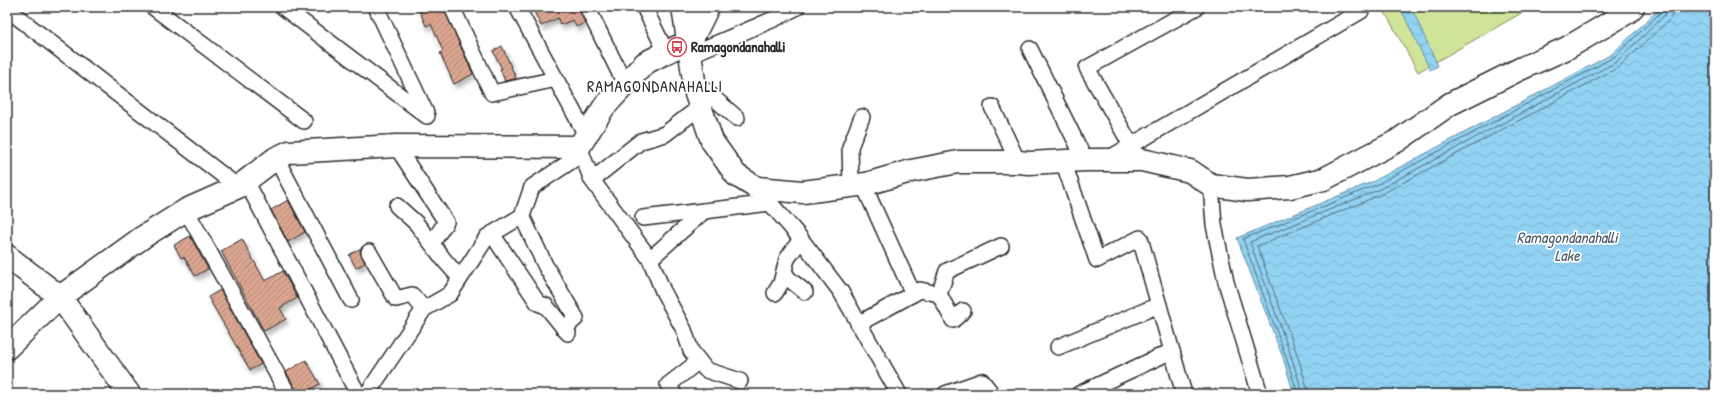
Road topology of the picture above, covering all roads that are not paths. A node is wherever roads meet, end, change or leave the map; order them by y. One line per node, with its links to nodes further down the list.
1 (154, 7): 25 (street)
2 (284, 7): 3 (street)
3 (376, 7)
4 (452, 7): 18 (street)
5 (517, 7): 18 (street)
6 (587, 7): 20 (street)
7 (644, 7): 17 (street)
8 (683, 7): 16 (street)
9 (708, 7): 16 (street)
10 (797, 7): 16 (street)
11 (1196, 7): 27 (street)
12 (1359, 7): 27 (street)
13 (1633, 7): 36 (street)
14 (7, 9): 34 (street)
15 (1030, 49): 30 (street)
16 (689, 51): 17 (street); 19 (street)
17 (666, 52): 20 (street)
18 (556, 79): 26 (street)
19 (693, 80): 21 (street); 24 (street)
20 (625, 84): 26 (street)
21 (700, 107): 33 (street); 37 (street)
22 (992, 107): 32 (street)
23 (862, 117): 35 (street)
24 (736, 118)
25 (304, 121)
26 (582, 145): 28 (street); 33 (street); 41 (street)
27 (1131, 145): 31 (street)
28 (396, 146): 29 (street); 45 (street)
29 (276, 158): 34 (street); 57 (street)
30 (1074, 160): 31 (street); 32 (street); 58 (street)
31 (1107, 160): 36 (street)
32 (1018, 162): 35 (street)
33 (592, 180): 49 (street)
34 (242, 184): 39 (street); 69 (street)
35 (857, 185): 37 (street); 54 (street)
36 (1211, 185): 77 (street)
37 (763, 195): 40 (street); 44 (street)
38 (397, 206): 45 (street)
39 (186, 210): 56 (street); 68 (street)
40 (704, 211): 42 (street); 49 (street)
41 (522, 216): 43 (street); 43 (street)
42 (643, 218)
43 (492, 234): 51 (street)
44 (801, 239): 50 (street); 61 (street)
45 (432, 243): 51 (street)
46 (1001, 246): 55 (street)
47 (369, 252): 59 (street)
48 (7, 256): 56 (street)
49 (650, 259): 65 (street)
50 (784, 272): 52 (street); 53 (street)
51 (460, 278): 59 (street)
52 (805, 292)
53 (775, 293)
54 (913, 294): 55 (street); 61 (street)
55 (939, 294): 60 (street)
56 (60, 297): 62 (street); 67 (street)
57 (351, 300)
58 (1159, 305): 63 (street); 64 (street)
59 (424, 309): 70 (street)
60 (963, 311)
61 (858, 324): 72 (street)
62 (7, 348)
63 (1058, 348)
64 (1172, 351): 75 (street); 76 (street)
65 (699, 361): 66 (street); 71 (street)
66 (740, 381)
67 (129, 394)
68 (288, 394)
69 (358, 394)
70 (367, 394)
71 (674, 394)
72 (899, 394)
73 (945, 394): 74 (street)
74 (992, 394)
75 (1079, 394)
76 (1184, 394)
77 (1260, 394)

